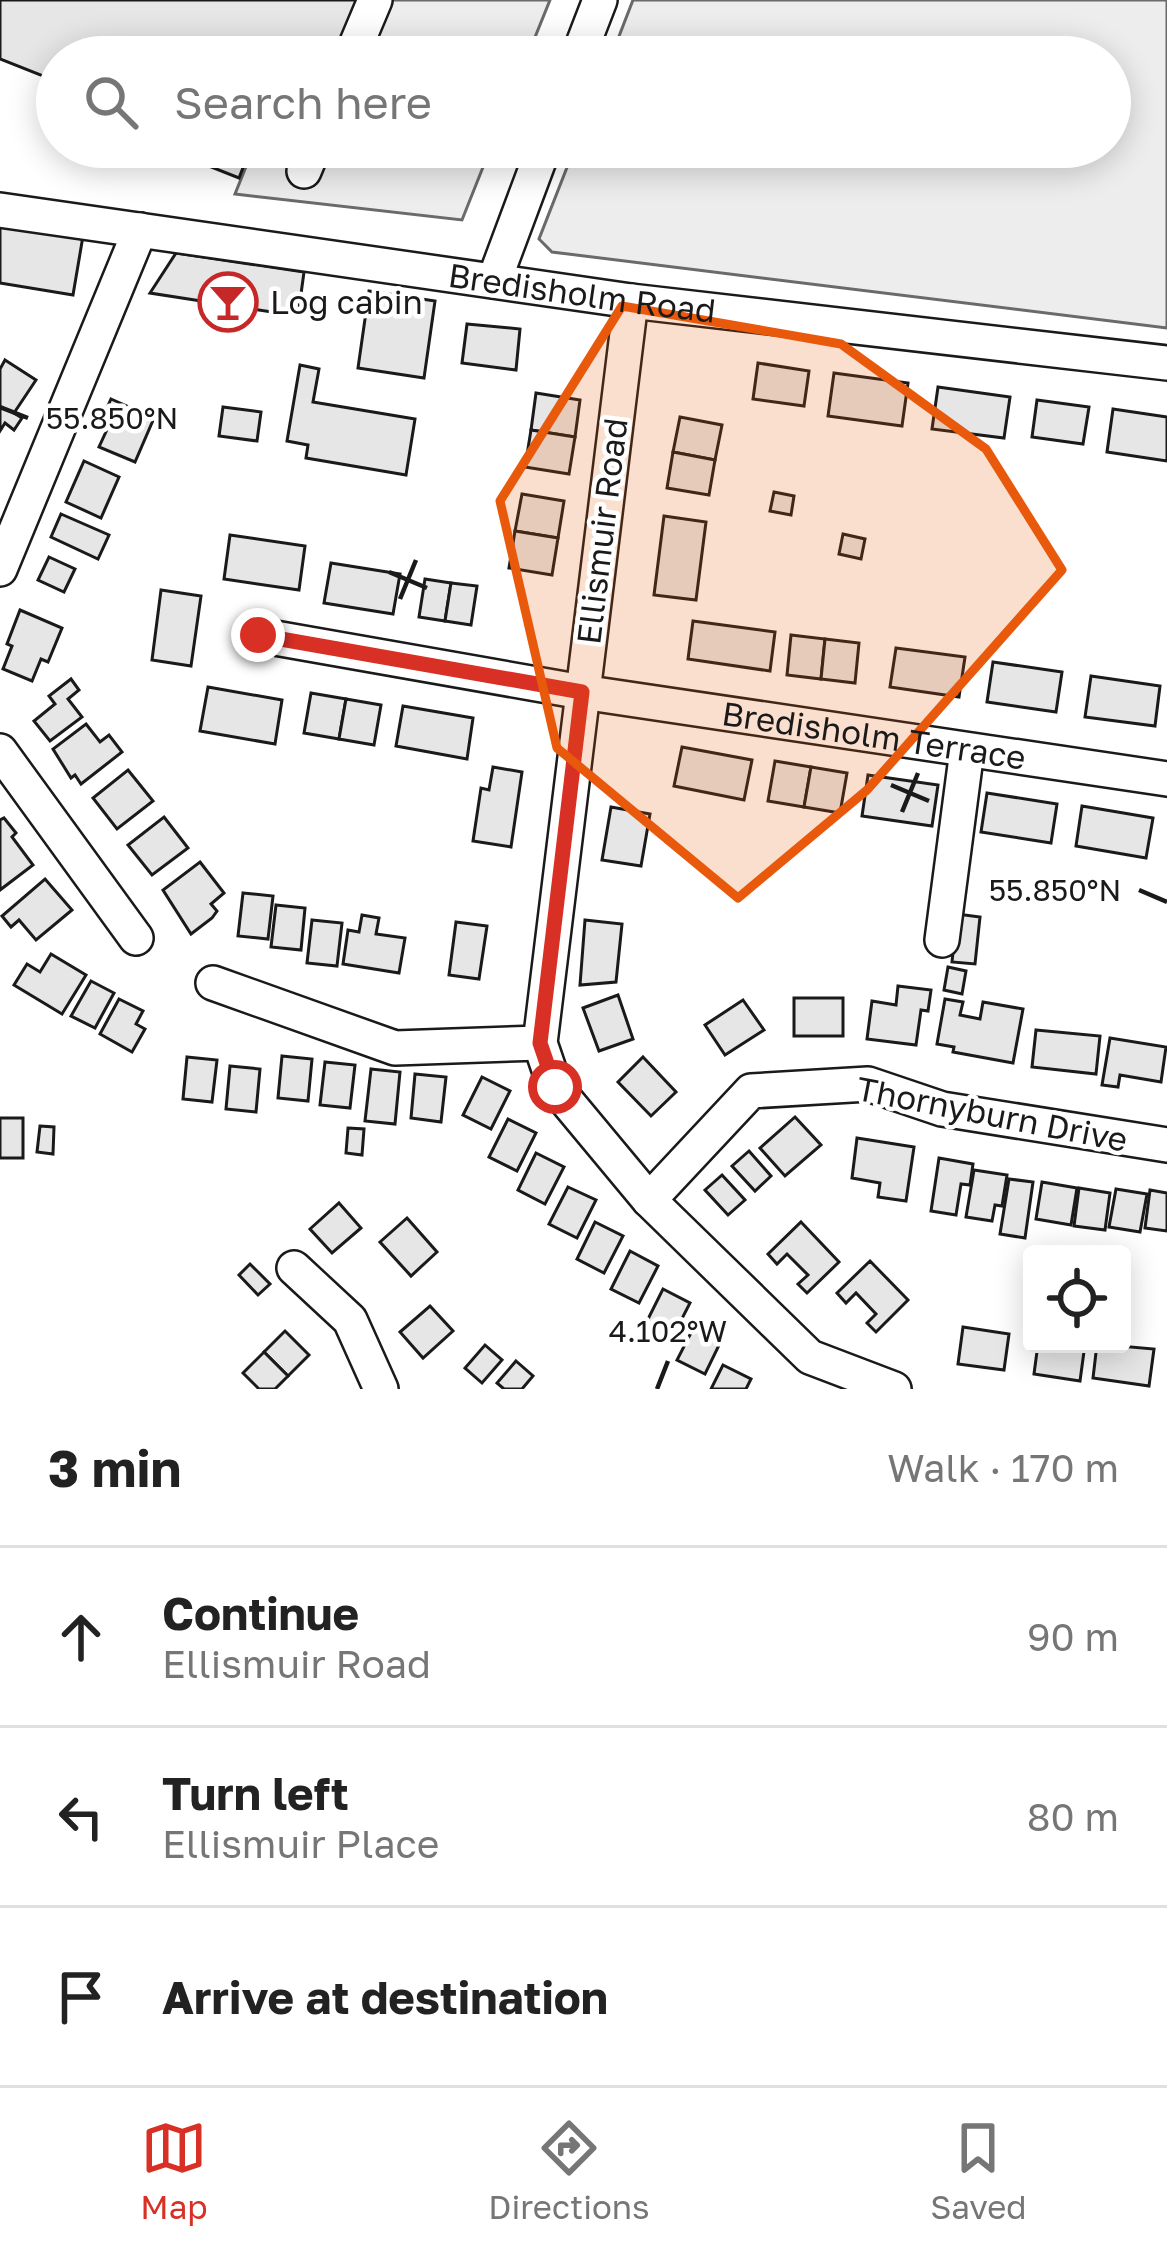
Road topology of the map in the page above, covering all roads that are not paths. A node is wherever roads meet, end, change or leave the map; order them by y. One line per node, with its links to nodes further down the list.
1 (375, 0): 3 (street)
2 (599, 0): 4 (street)
3 (360, 36)
4 (586, 36)
5 (536, 168): 8 (street)
6 (0, 210): 7 (street, Bredisholm Road)
7 (140, 230): 8 (street, Bredisholm Road); 11 (street)
8 (494, 281): 9 (street, Bredisholm Road)
9 (631, 301): 10 (street, Bredisholm Road); 13 (street, Ellismuir Road)
10 (1167, 363)
11 (0, 569)
12 (258, 635): 13 (street, Bredisholm Terrace)
13 (582, 692): 14 (street, Bredisholm Terrace); 20 (street, Ellismuir Road)
14 (967, 750): 16 (street, Bredisholm Terrace); 18 (street)
15 (0, 751): 17 (street)
16 (1167, 779)
17 (136, 938)
18 (943, 940)
19 (213, 983): 20 (street)
20 (540, 1043): 22 (street)
21 (1167, 1145): 22 (street, Thornyburn Drive)
22 (649, 1200): 25 (street)
23 (294, 1268): 24 (street)
24 (380, 1389)
25 (894, 1389)

